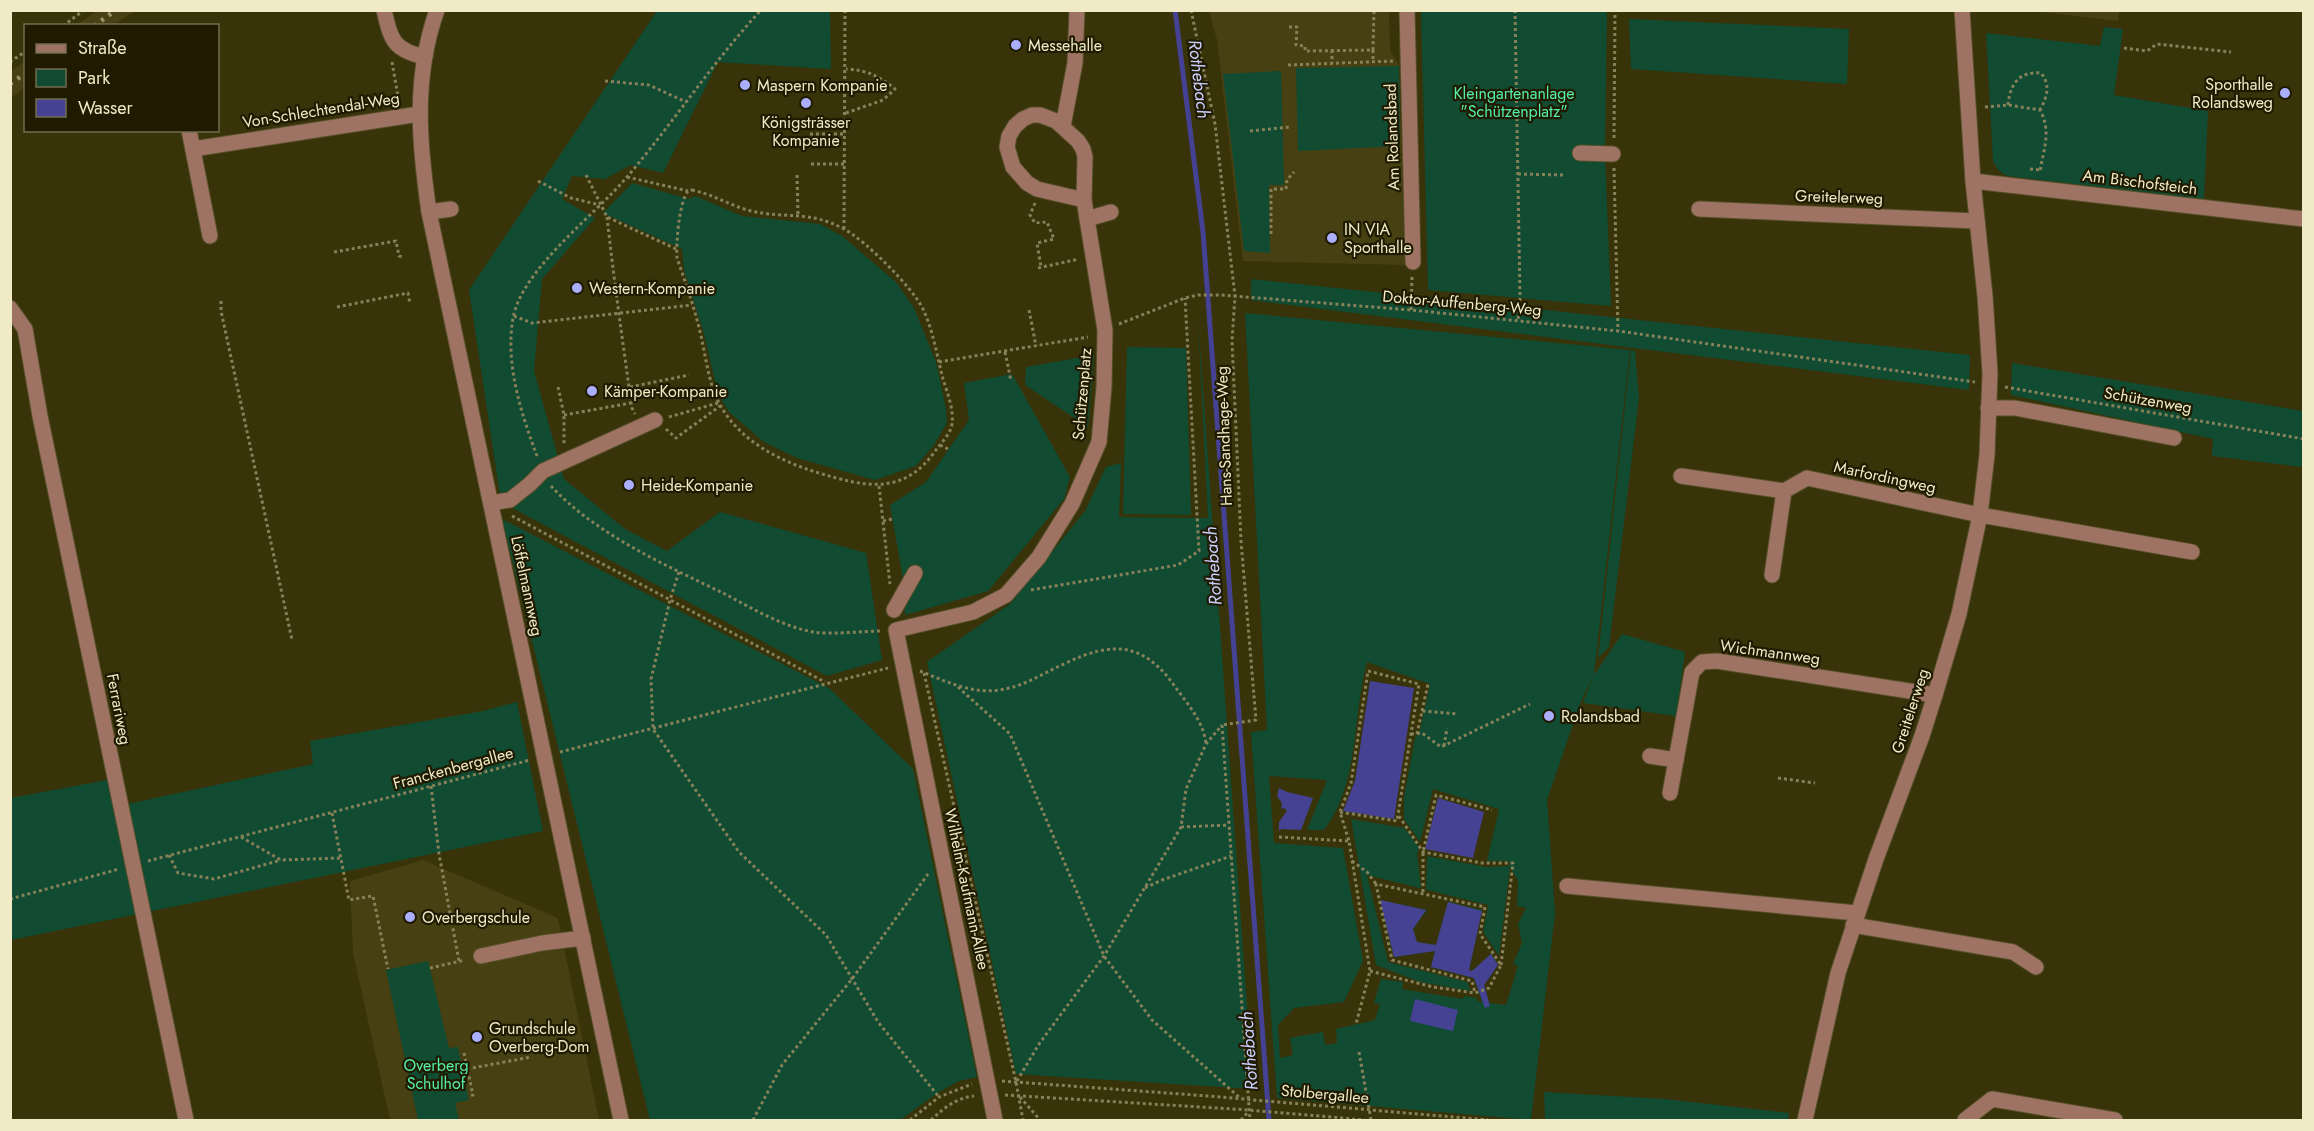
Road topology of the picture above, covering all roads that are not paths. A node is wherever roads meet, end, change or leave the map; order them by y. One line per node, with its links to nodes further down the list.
1 (384, 10): 6 (street)
2 (437, 10): 6 (street, Löffelmannweg)
3 (1077, 10): 8 (street)
4 (1407, 10): 23 (street, Am Rolandsbad)
5 (1962, 10): 13 (street, Greitelerweg)
6 (425, 57): 7 (street, Löffelmannweg)
7 (419, 114): 10 (street, Von-Schlechtendal-Weg); 17 (street, Löffelmannweg)
8 (1063, 126): 14 (street, Schützenplatz); 14 (street, Schützenplatz)
9 (189, 132): 10 (street)
10 (193, 149): 22 (street)
11 (1580, 153): 12 (street)
12 (1613, 154)
13 (1973, 182): 20 (street, Am Bischofsteich); 21 (street, Greitelerweg)
14 (1084, 200): 19 (street, Schützenplatz)
15 (452, 209): 17 (street)
16 (1699, 209): 21 (street, Greitelerweg)
17 (429, 212): 30 (street, Löffelmannweg)
18 (1111, 212): 19 (street)
19 (1087, 219): 36 (street, Schützenplatz)
20 (2304, 219)
21 (1977, 221): 25 (street, Greitelerweg)
22 (210, 236)
23 (1413, 262)
24 (10, 308): 46 (street, Ferrariweg)
25 (1988, 408): 27 (street); 31 (street, Greitelerweg)
26 (655, 420): 30 (street)
27 (2174, 438)
28 (1681, 476): 29 (street)
29 (1784, 491): 31 (street, Marfordingweg); 34 (street)
30 (491, 503): 43 (street, Löffelmannweg)
31 (1980, 515): 32 (street); 37 (street, Greitelerweg)
32 (2192, 552)
33 (915, 573): 35 (street)
34 (1772, 575)
35 (894, 610)
36 (903, 665): 48 (street, Wilhelm-Kaufmann-Allee)
37 (1935, 695): 39 (street, Wichmannweg); 42 (street, Greitelerweg)
38 (1650, 756): 39 (street)
39 (1676, 760): 40 (street, Wichmannweg)
40 (1670, 793)
41 (1567, 886): 42 (street)
42 (1855, 919): 45 (street); 49 (street, Greitelerweg)
43 (583, 939): 44 (street); 47 (street, Löffelmannweg)
44 (481, 956)
45 (2036, 967)
46 (186, 1120)
47 (621, 1120)
48 (995, 1120)
49 (1805, 1120)
50 (1965, 1120): 51 (street)
51 (2115, 1120)

